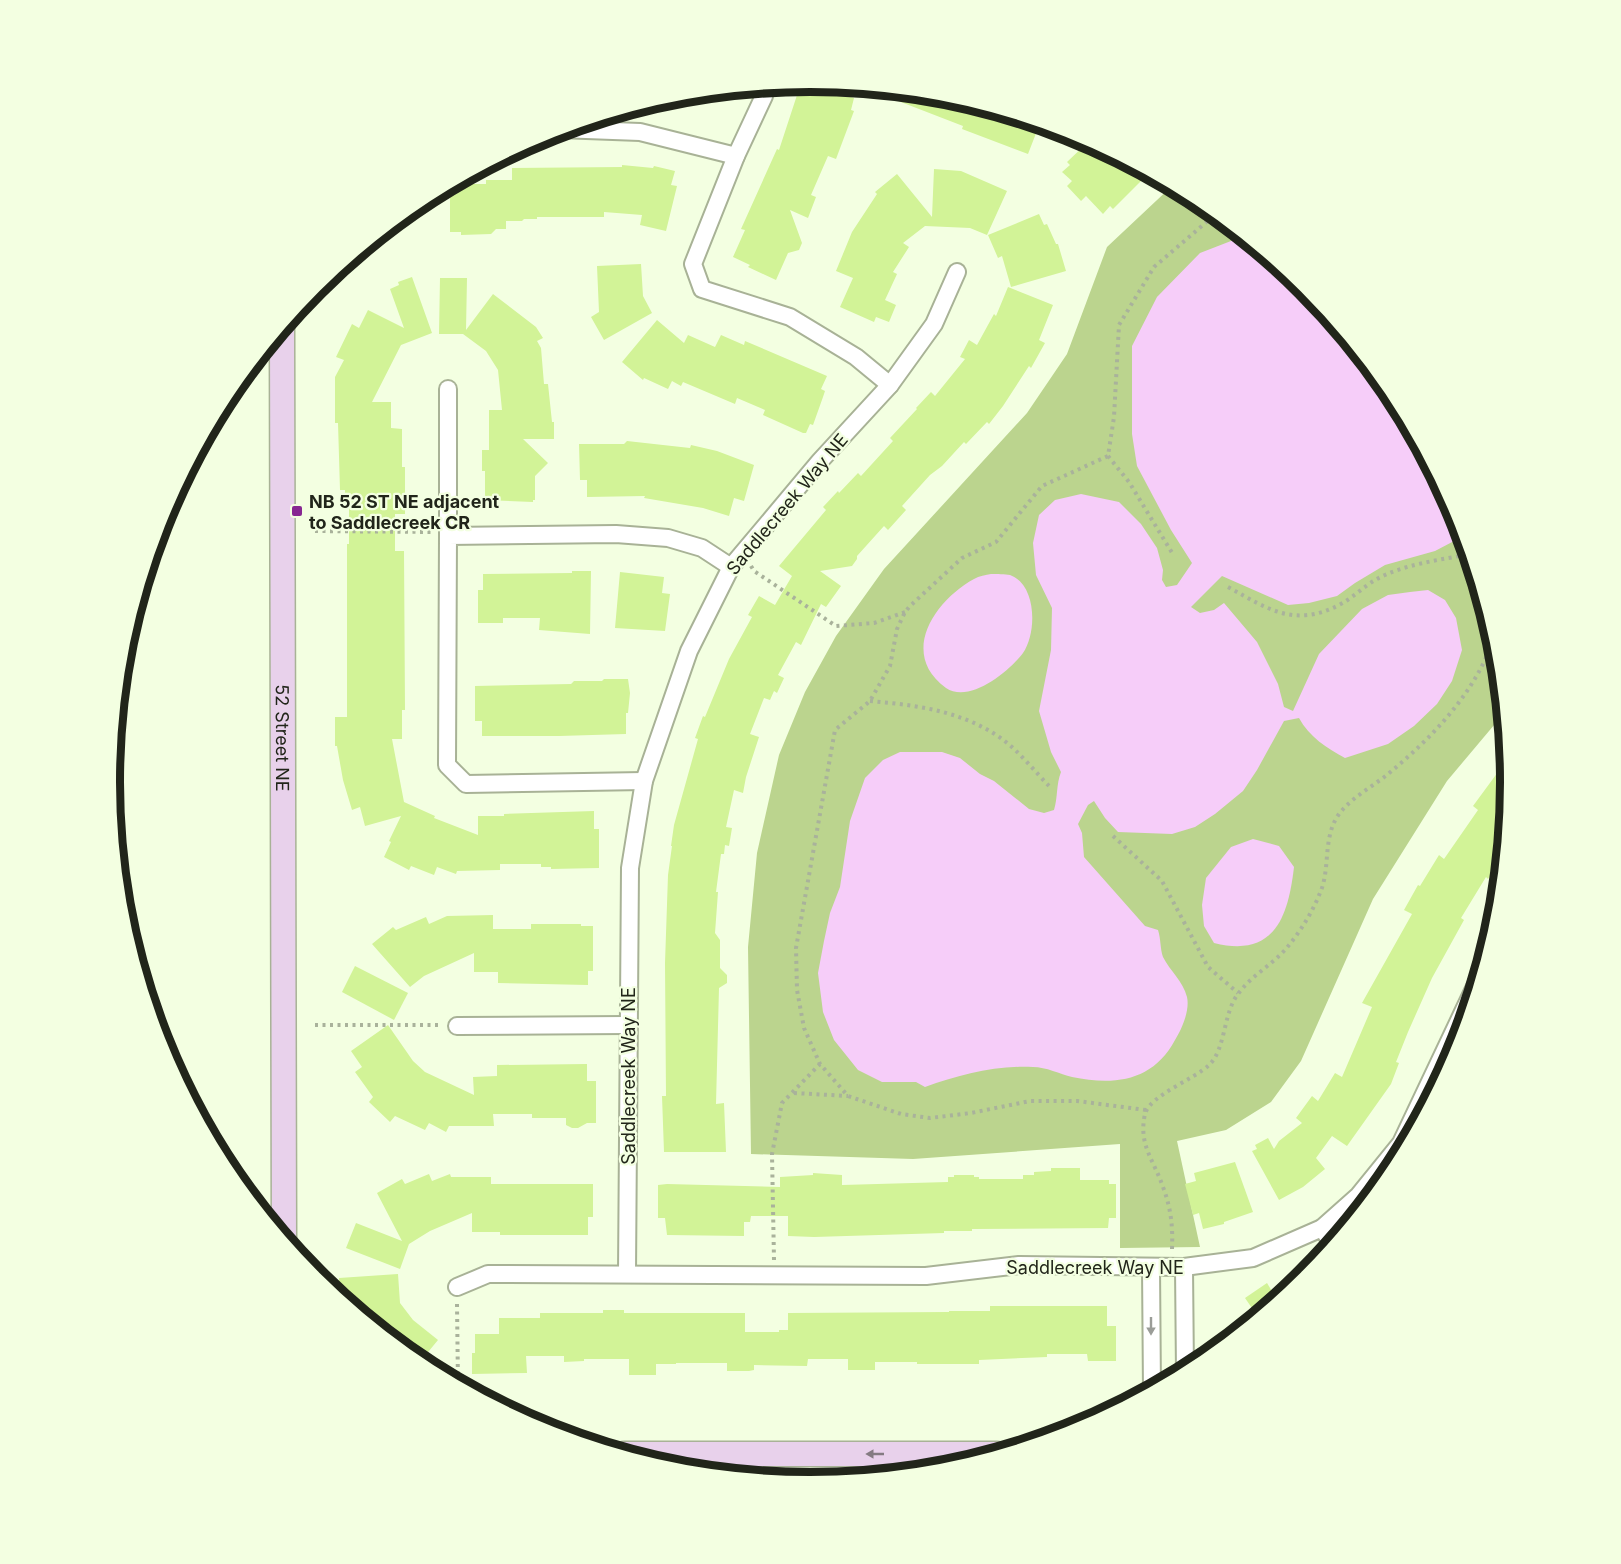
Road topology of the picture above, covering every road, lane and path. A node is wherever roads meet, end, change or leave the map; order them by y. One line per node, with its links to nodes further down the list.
1 (765, 93): 3 (street)
2 (584, 130): 3 (street)
3 (736, 156): 7 (street)
4 (1210, 219): 9 (path)
5 (957, 272): 7 (street, Saddlecreek Way NE)
6 (282, 338): 33 (street, 52 Street NE)
7 (890, 385): 12 (street, Saddlecreek Way NE)
8 (448, 389): 11 (street)
9 (1108, 456): 13 (path); 17 (path)
10 (315, 531): 11 (path)
11 (448, 536): 15 (street); 20 (street)
12 (742, 554): 15 (street, Saddlecreek Way NE); 17 (path)
13 (1174, 556)
14 (1462, 556): 16 (path)
15 (731, 567): 20 (street, Saddlecreek Way NE)
16 (1228, 586)
17 (904, 612): 19 (path)
18 (1489, 654): 23 (path)
19 (870, 701): 21 (path); 28 (path)
20 (644, 781): 25 (street, Saddlecreek Way NE)
21 (1051, 788)
22 (1113, 836): 23 (path)
23 (1238, 993): 31 (path)
24 (315, 1025): 26 (path)
25 (628, 1025): 26 (street); 41 (street, Saddlecreek Way NE)
26 (457, 1026)
27 (1452, 1034): 32 (street, Saddlecreek Way NE)
28 (820, 1064): 29 (path); 30 (path)
29 (793, 1093): 30 (path); 42 (path)
30 (848, 1096): 31 (path)
31 (1146, 1110): 40 (path)
32 (1412, 1120)
33 (283, 1152): 35 (street, 52 Street NE); 36 (street, 52 Street NE)
34 (1391, 1155): 37 (street, Saddlecreek Way NE)
35 (272, 1213)
36 (284, 1228)
37 (1322, 1228): 38 (street); 40 (street, Saddlecreek Way NE)
38 (1329, 1238)
39 (1151, 1267): 40 (street, Saddlecreek Way NE); 42 (street, Saddlecreek Way NE); 46 (street, one-way to 46)
40 (1184, 1267): 44 (street)
41 (627, 1274): 42 (street, Saddlecreek Way NE); 43 (street)
42 (774, 1274)
43 (457, 1287): 45 (path)
44 (1185, 1362)
45 (458, 1376)
46 (1152, 1382)
47 (654, 1454): 48 (street, one-way to 47)
48 (967, 1454)

